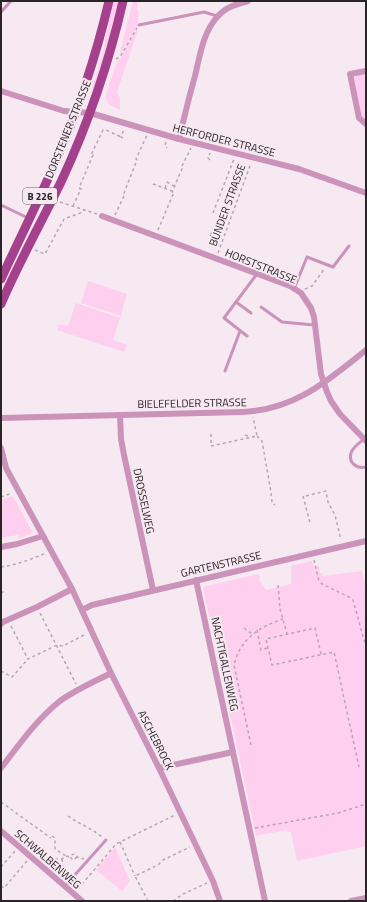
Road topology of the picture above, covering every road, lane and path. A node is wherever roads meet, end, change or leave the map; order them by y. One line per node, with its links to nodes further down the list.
1 (11, 1): 5 (lane)
2 (109, 1): 11 (main road, DORSTENER STRASSE / B 226)
3 (123, 1): 12 (main road, DORSTENER STRASSE / B 226)
4 (248, 1): 6 (street)
5 (1, 12)
6 (217, 16): 7 (lane); 16 (street)
7 (139, 25): 8 (path)
8 (116, 59)
9 (366, 70): 14 (street)
10 (1, 91): 11 (street, DORSTENER STRASSE)
11 (75, 112): 12 (street, HERFORDER STRASSE); 31 (main road, DORSTENER STRASSE / B 226)
12 (90, 113): 13 (street, HERFORDER STRASSE); 25 (main road, DORSTENER STRASSE / B 226)
13 (126, 124): 15 (street, HERFORDER STRASSE); 27 (path)
14 (366, 124)
15 (149, 131): 16 (street, HERFORDER STRASSE); 32 (path)
16 (179, 139): 17 (street, HERFORDER STRASSE)
17 (193, 142): 18 (street, HERFORDER STRASSE); 21 (path)
18 (235, 153): 19 (street, HERFORDER STRASSE); 29 (path)
19 (253, 157): 24 (street, HERFORDER STRASSE); 36 (path, BÜNDER STRASSE)
20 (153, 184): 22 (path)
21 (175, 186): 22 (path); 23 (path)
22 (164, 188): 23 (path)
23 (172, 192): 33 (path)
24 (366, 194)
25 (52, 198): 27 (path); 35 (main road, DORSTENER STRASSE / B 226)
26 (1, 205): 31 (lane)
27 (73, 206): 28 (path)
28 (84, 210): 30 (path); 35 (path)
29 (213, 213)
30 (102, 216): 32 (street, HORSTSTRASSE)
31 (30, 219): 39 (main road, DORSTENER STRASSE / B 226)
32 (113, 220): 33 (street, HORSTSTRASSE)
33 (155, 236): 36 (street, HORSTSTRASSE)
34 (349, 246): 37 (lane)
35 (28, 247): 43 (main road, DORSTENER STRASSE / B 226)
36 (216, 259): 38 (street, HORSTSTRASSE)
37 (327, 264): 40 (lane); 41 (path)
38 (257, 274): 40 (street, HORSTSTRASSE); 42 (lane)
39 (1, 278)
40 (294, 289): 41 (street, HORSTSTRASSE)
41 (301, 293): 46 (street, HORSTSTRASSE)
42 (236, 302): 45 (lane); 47 (lane)
43 (1, 304)
44 (261, 307): 46 (lane)
45 (251, 313)
46 (314, 325): 51 (street, HORSTSTRASSE)
47 (240, 331): 48 (lane); 50 (lane)
48 (247, 336)
49 (366, 350): 51 (street, BIELEFELDER STRASSE)
50 (225, 372)
51 (324, 384): 52 (street, BIELEFELDER STRASSE); 59 (street, HORSTSTRASSE)
52 (252, 412): 53 (street, BIELEFELDER STRASSE); 57 (path)
53 (120, 415): 54 (street, BIELEFELDER STRASSE); 79 (street, DROSSELWEG)
54 (1, 418)
55 (211, 434): 58 (path)
56 (245, 435): 58 (path)
57 (257, 436): 58 (path); 66 (path)
58 (249, 438)
59 (365, 440): 61 (lane)
60 (1, 448): 62 (street, ASCHEBROCK)
61 (366, 467)
62 (18, 490): 65 (path); 68 (street, ASCHEBROCK)
63 (304, 496): 67 (path)
64 (306, 496): 71 (path)
65 (1, 497)
66 (275, 505)
67 (312, 523)
68 (43, 536): 70 (street); 72 (street, ASCHEBROCK)
69 (366, 541): 71 (street, GARTENSTRASSE)
70 (1, 546)
71 (342, 546): 73 (street, GARTENSTRASSE)
72 (51, 550): 74 (path); 78 (street, ASCHEBROCK)
73 (312, 553): 75 (street, GARTENSTRASSE); 91 (path)
74 (1, 567)
75 (196, 580): 79 (street, GARTENSTRASSE); 99 (street, NACHTIGALLENWEG)
76 (278, 585): 83 (path)
77 (2, 589): 80 (path)
78 (72, 589): 81 (street); 82 (street, ASCHEBROCK)
79 (153, 590): 82 (street, GARTENSTRASSE)
80 (1, 593)
81 (37, 607): 84 (street); 90 (path)
82 (82, 610): 87 (street, ASCHEBROCK)
83 (283, 619): 86 (path); 89 (path)
84 (3, 622): 94 (path)
85 (244, 628): 88 (path)
86 (257, 630): 88 (path); 92 (path)
87 (92, 631): 90 (path); 96 (street, ASCHEBROCK)
88 (252, 634): 98 (path)
89 (287, 634): 92 (path); 93 (path)
90 (57, 645): 94 (path); 97 (path)
91 (366, 647)
92 (268, 648): 93 (path)
93 (321, 654): 100 (path)
94 (28, 659): 95 (path)
95 (1, 671)
96 (111, 673): 97 (street); 102 (street, ASCHEBROCK)
97 (78, 690): 101 (street)
98 (251, 745)
99 (233, 752): 102 (street); 107 (street, NACHTIGALLENWEG)
100 (359, 767)
101 (1, 768)
102 (159, 768): 105 (street, ASCHEBROCK)
103 (1, 802): 114 (path)
104 (366, 804): 107 (path)
105 (180, 812): 110 (path); 111 (street, ASCHEBROCK)
106 (68, 816): 109 (path)
107 (250, 829): 132 (street, NACHTIGALLENWEG)
108 (1, 831): 112 (street, SCHWALBENWEG)
109 (106, 840): 113 (path); 117 (lane)
110 (120, 842): 113 (path); 122 (path)
111 (196, 844): 122 (path); 123 (street, ASCHEBROCK)
112 (18, 846): 115 (street, SCHWALBENWEG); 121 (path)
113 (114, 847): 120 (path)
114 (66, 856): 116 (path); 118 (path)
115 (31, 857): 119 (street, SCHWALBENWEG); 125 (path)
116 (70, 857)
117 (93, 857): 120 (path); 124 (lane)
118 (62, 859): 119 (path); 124 (path)
119 (36, 862): 124 (street, SCHWALBENWEG)
120 (100, 863): 126 (path)
121 (1, 867)
122 (135, 876): 129 (path)
123 (213, 881): 130 (path); 131 (street, ASCHEBROCK)
124 (64, 885): 126 (street, SCHWALBENWEG)
125 (1, 886)
126 (74, 894): 128 (street, SCHWALBENWEG)
127 (366, 898): 133 (street)
128 (82, 901)
129 (148, 901)
130 (174, 901)
131 (220, 901)
132 (265, 901)
133 (351, 901)

